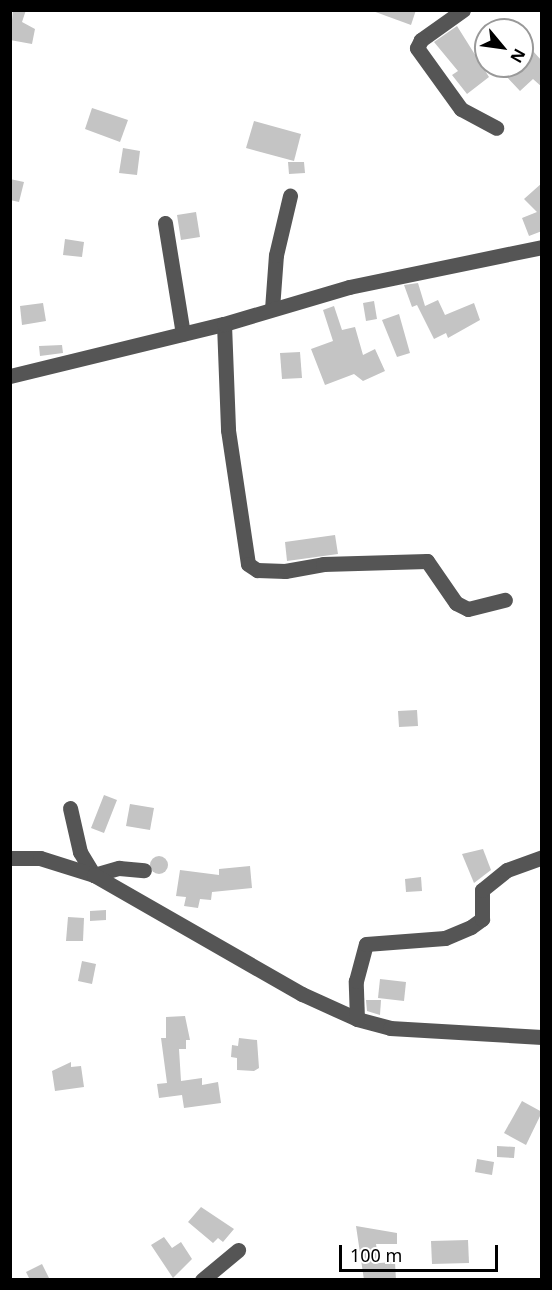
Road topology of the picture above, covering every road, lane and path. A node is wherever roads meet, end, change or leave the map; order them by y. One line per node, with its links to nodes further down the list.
1 (463, 10): 2 (street)
2 (496, 128)
3 (290, 196): 6 (street)
4 (165, 223): 8 (street)
5 (542, 247): 6 (street)
6 (272, 309): 7 (street)
7 (224, 324): 8 (street); 10 (street)
8 (183, 334): 9 (street)
9 (10, 376)
10 (505, 600)
11 (70, 808): 15 (street)
12 (542, 857): 16 (street)
13 (10, 858): 15 (street)
14 (144, 870): 15 (street)
15 (94, 875): 16 (street)
16 (357, 1019): 17 (street)
17 (542, 1036)
18 (238, 1250): 19 (street)
19 (202, 1280)

